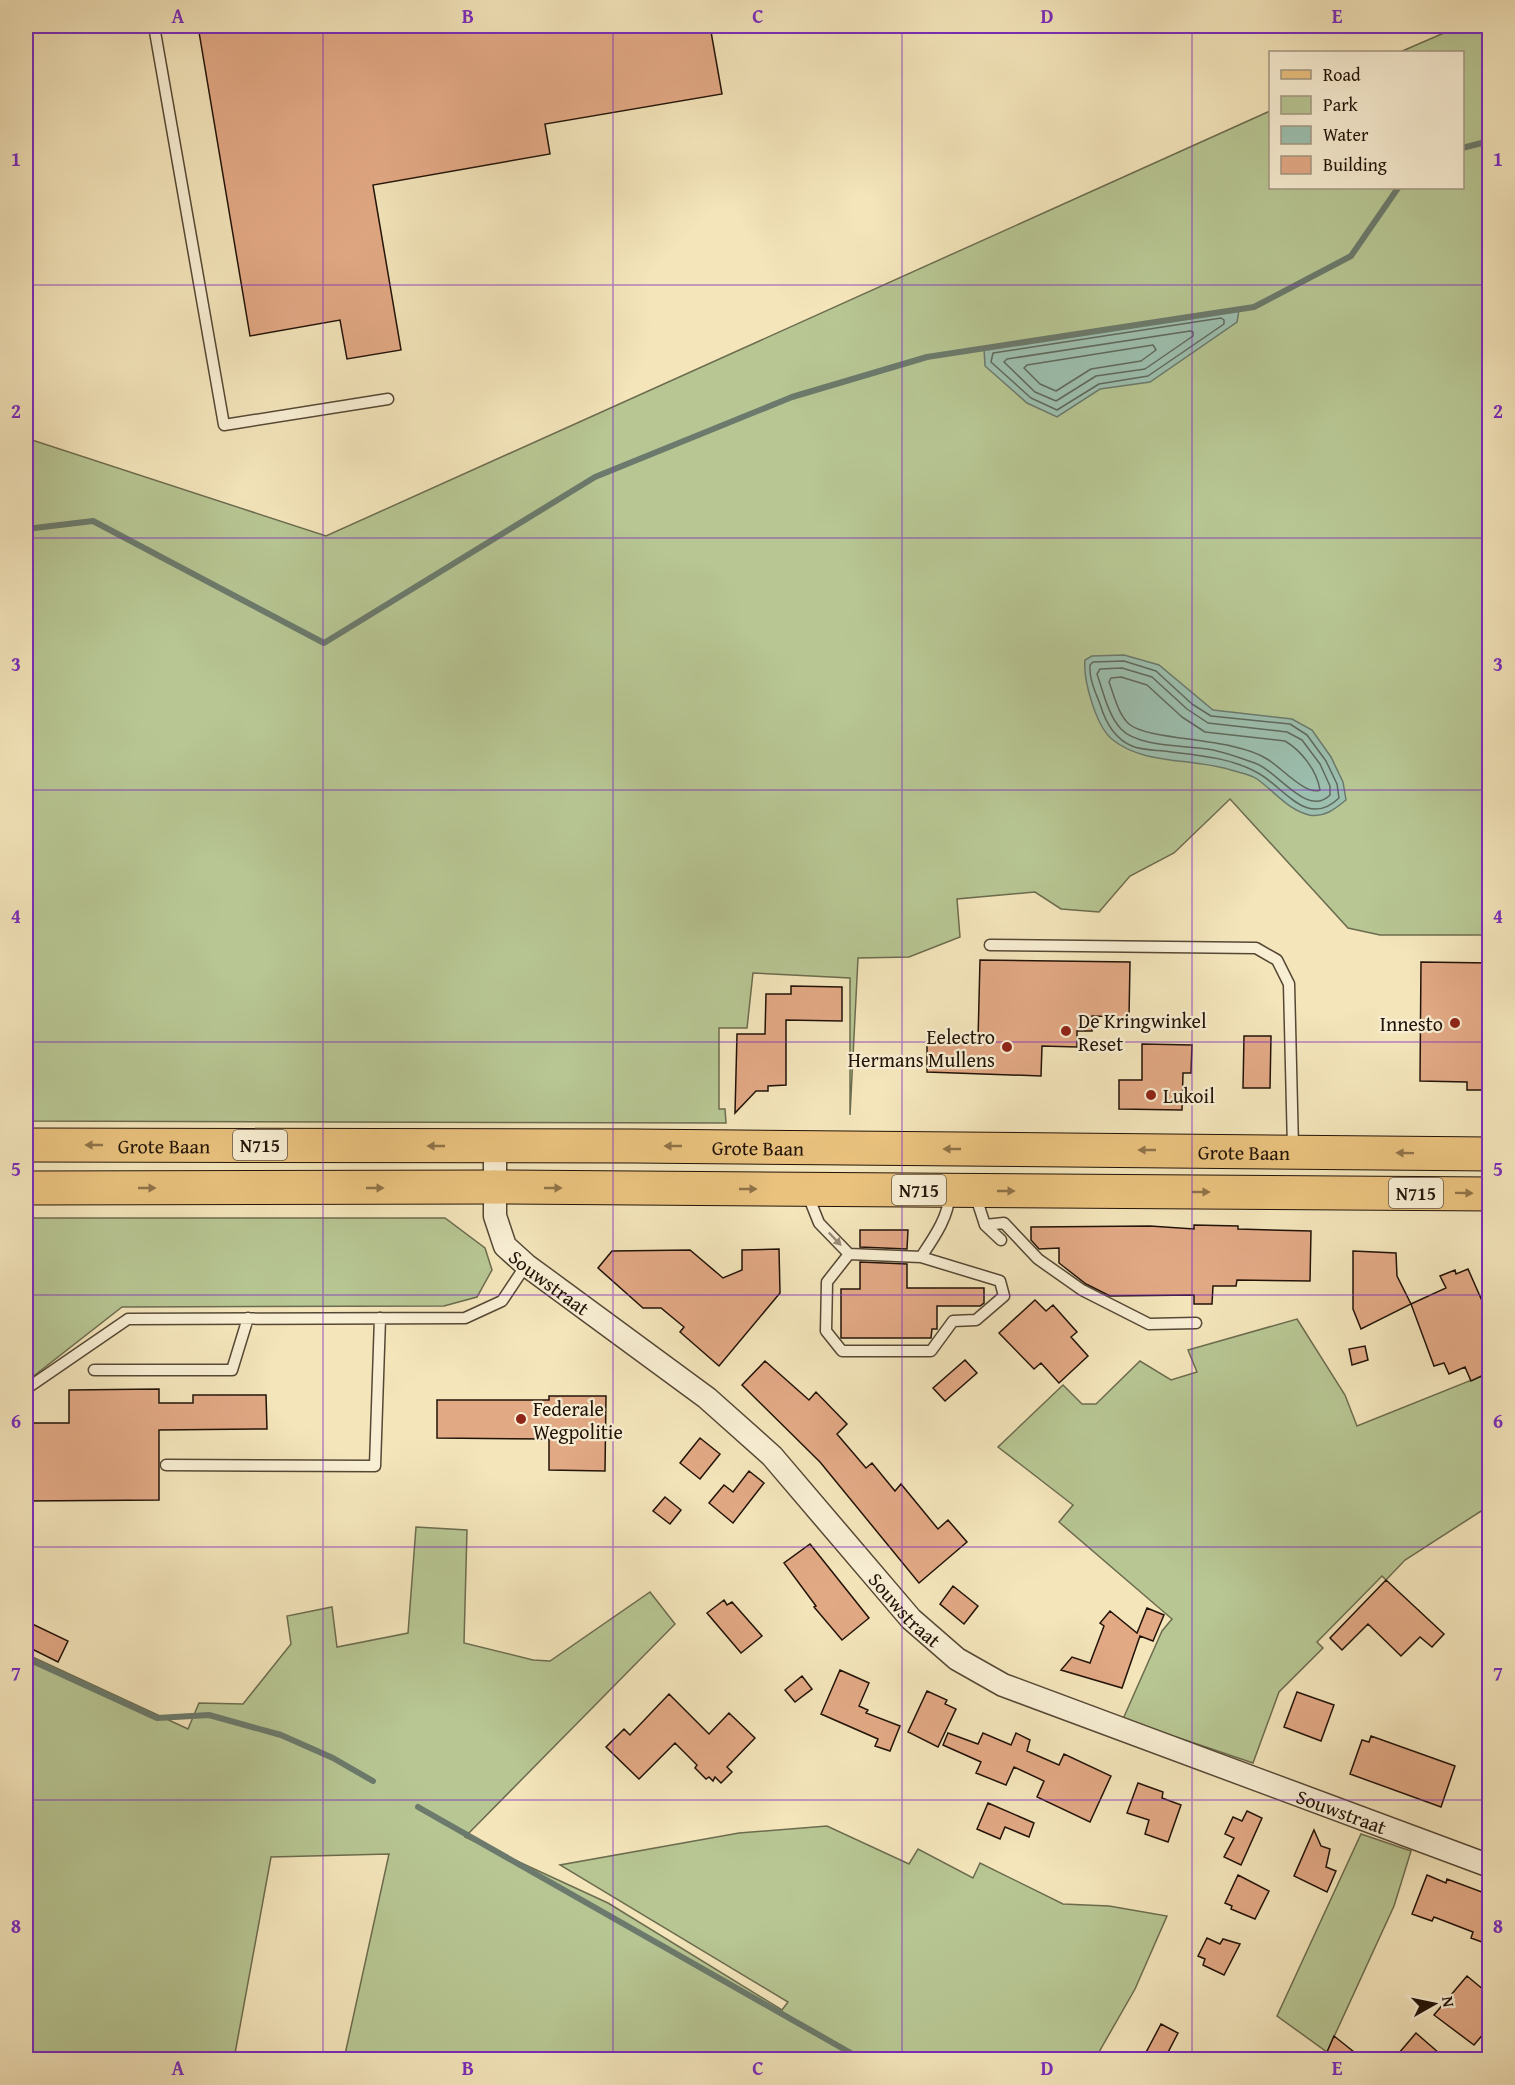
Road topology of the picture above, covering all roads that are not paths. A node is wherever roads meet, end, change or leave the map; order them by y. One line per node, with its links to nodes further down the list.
1 (154, 26): 2 (lane)
2 (388, 399)
3 (990, 945): 6 (lane)
4 (26, 1145): 5 (main road, Grote Baan / N715, one-way to 4)
5 (495, 1146): 6 (main road, Grote Baan / N715, one-way to 5); 8 (street, Souwstraat)
6 (1293, 1151): 7 (main road, Grote Baan / N715, one-way to 6)
7 (1490, 1154)
8 (495, 1187): 9 (main road, Grote Baan / N715, one-way to 8); 10 (main road, Grote Baan / N715, one-way to 10); 17 (street, Souwstraat)
9 (26, 1188)
10 (806, 1190): 11 (main road, Grote Baan / N715); 15 (lane, one-way to 15)
11 (962, 1191): 12 (main road, Grote Baan / N715, one-way to 12); 13 (lane); 16 (lane)
12 (1490, 1194)
13 (985, 1225): 14 (lane); 20 (lane)
14 (1001, 1240)
15 (849, 1254): 16 (lane); 16 (lane)
16 (921, 1257)
17 (526, 1264): 19 (lane); 24 (street, Souwstraat)
18 (248, 1318): 19 (lane); 21 (lane); 22 (lane)
19 (380, 1318): 23 (lane)
20 (1196, 1323)
21 (94, 1370)
22 (26, 1389)
23 (166, 1465)
24 (1490, 1866)

